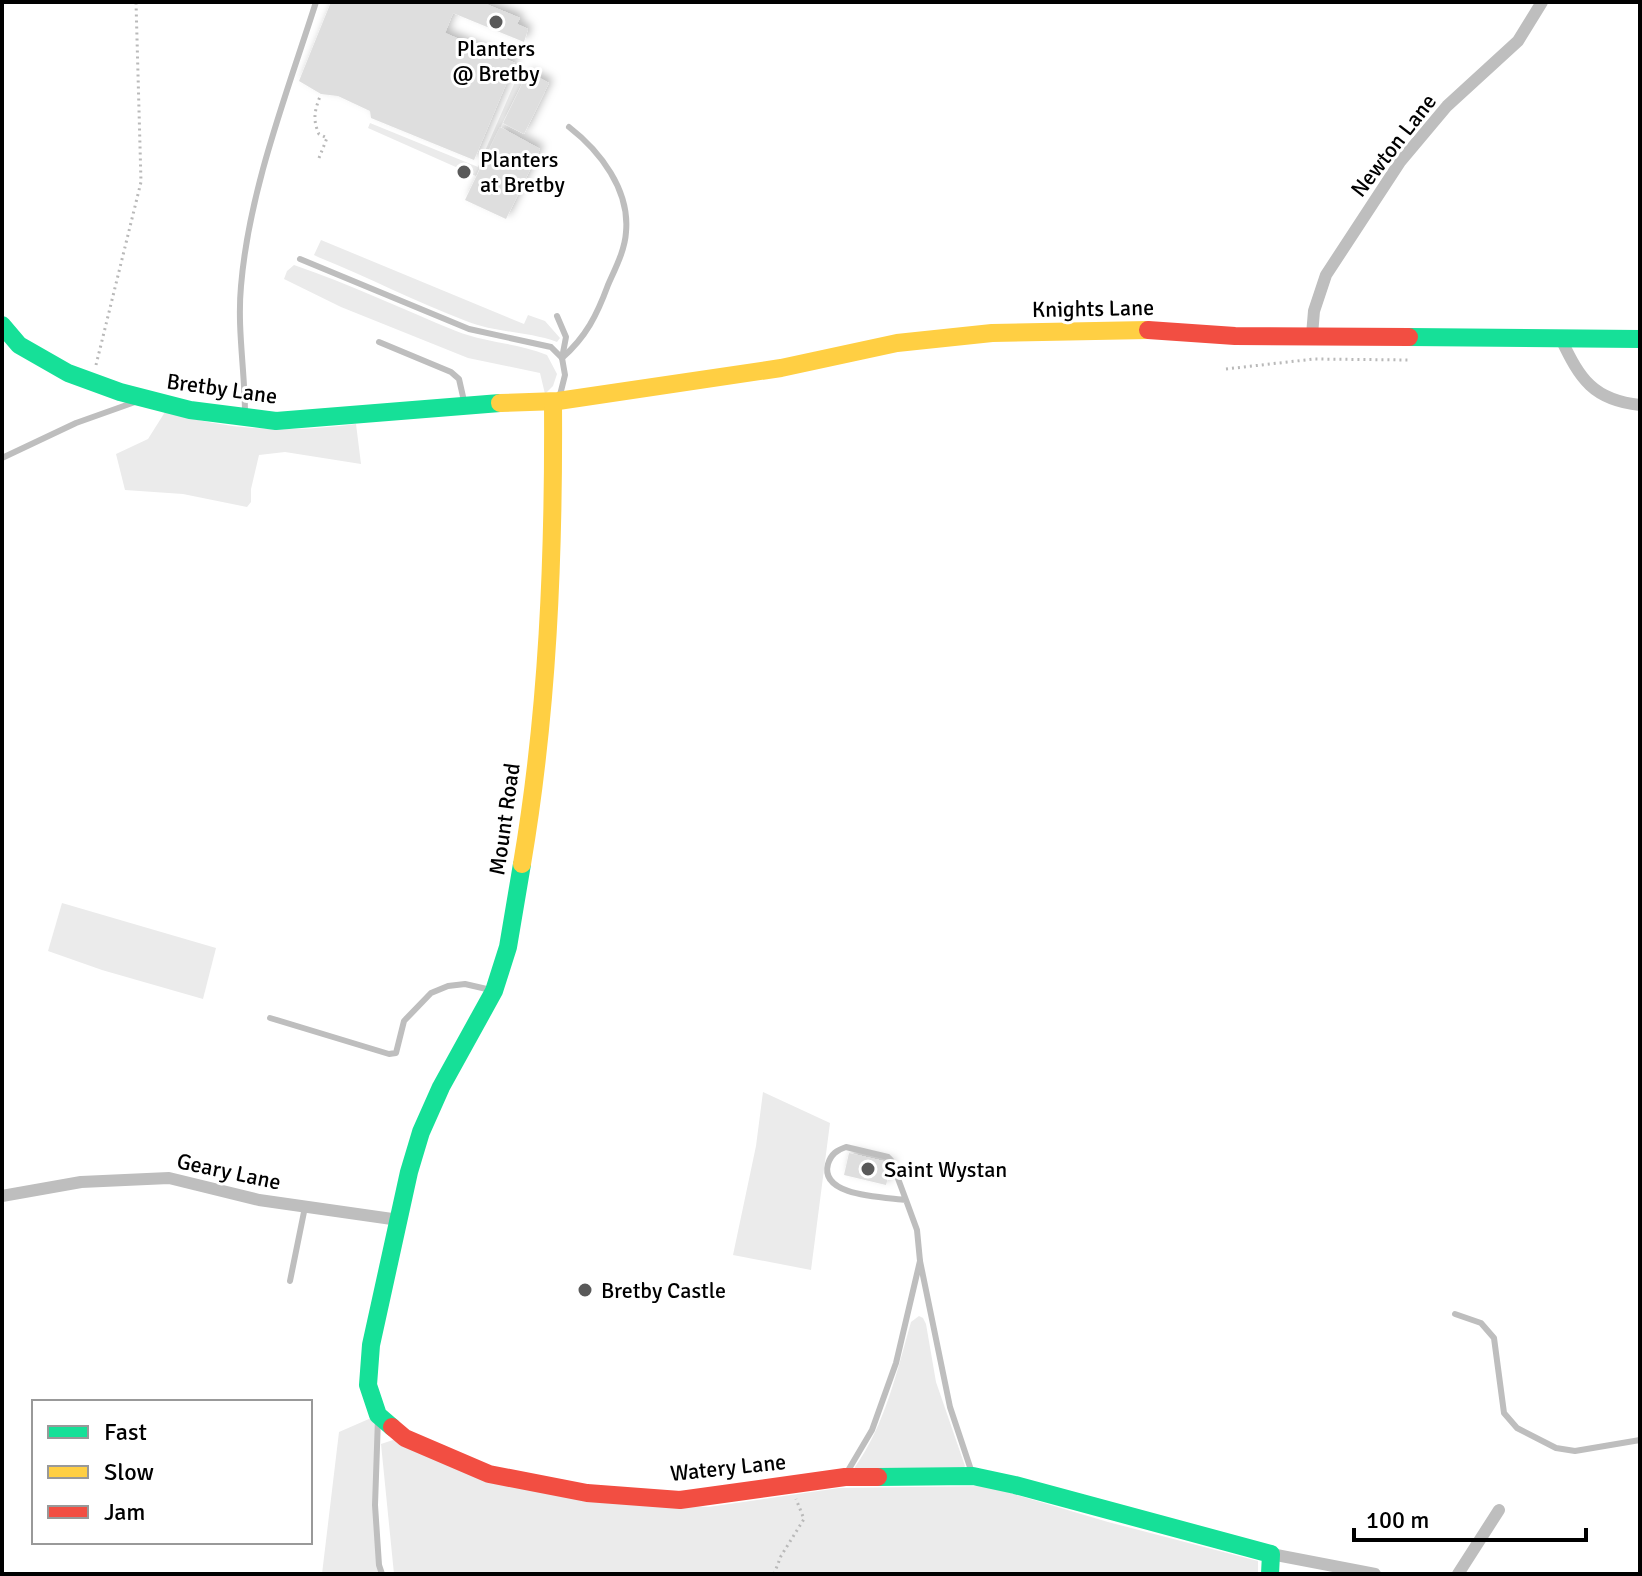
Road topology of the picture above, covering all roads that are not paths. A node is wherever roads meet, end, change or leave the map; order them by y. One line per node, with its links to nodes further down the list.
1 (316, 2): 16 (lane)
2 (1542, 2): 7 (street, Newton Lane)
3 (569, 127): 11 (lane)
4 (300, 259): 11 (lane)
5 (557, 316): 11 (lane)
6 (2, 325): 12 (street, Bretby Lane)
7 (1312, 335): 8 (street, Knights Lane); 13 (street, Knights Lane)
8 (1561, 339): 9 (street, Knights Lane); 15 (street)
9 (1640, 339)
10 (379, 342): 14 (lane)
11 (562, 358): 13 (lane)
12 (142, 399): 16 (street, Bretby Lane); 17 (lane)
13 (556, 402): 14 (street, Bretby Lane); 18 (street, Mount Road)
14 (464, 405): 16 (street, Bretby Lane)
15 (1640, 405)
16 (244, 418)
17 (2, 458)
18 (494, 991): 19 (lane); 23 (street, Mount Road)
19 (270, 1018)
20 (2, 1196): 22 (street, Geary Lane)
21 (906, 1200): 21 (lane); 24 (lane)
22 (305, 1207): 23 (street, Geary Lane); 25 (lane)
23 (399, 1220): 27 (street)
24 (920, 1261): 29 (lane); 30 (lane)
25 (290, 1281)
26 (1455, 1314): 28 (lane)
27 (378, 1415): 30 (street, Watery Lane); 33 (lane)
28 (1640, 1440)
29 (973, 1476): 30 (street, Watery Lane); 32 (street, Watery Lane)
30 (845, 1477)
31 (1499, 1510): 36 (street)
32 (1271, 1554): 34 (street); 35 (street)
33 (382, 1574)
34 (1270, 1574)
35 (1375, 1574)
36 (1458, 1574)

